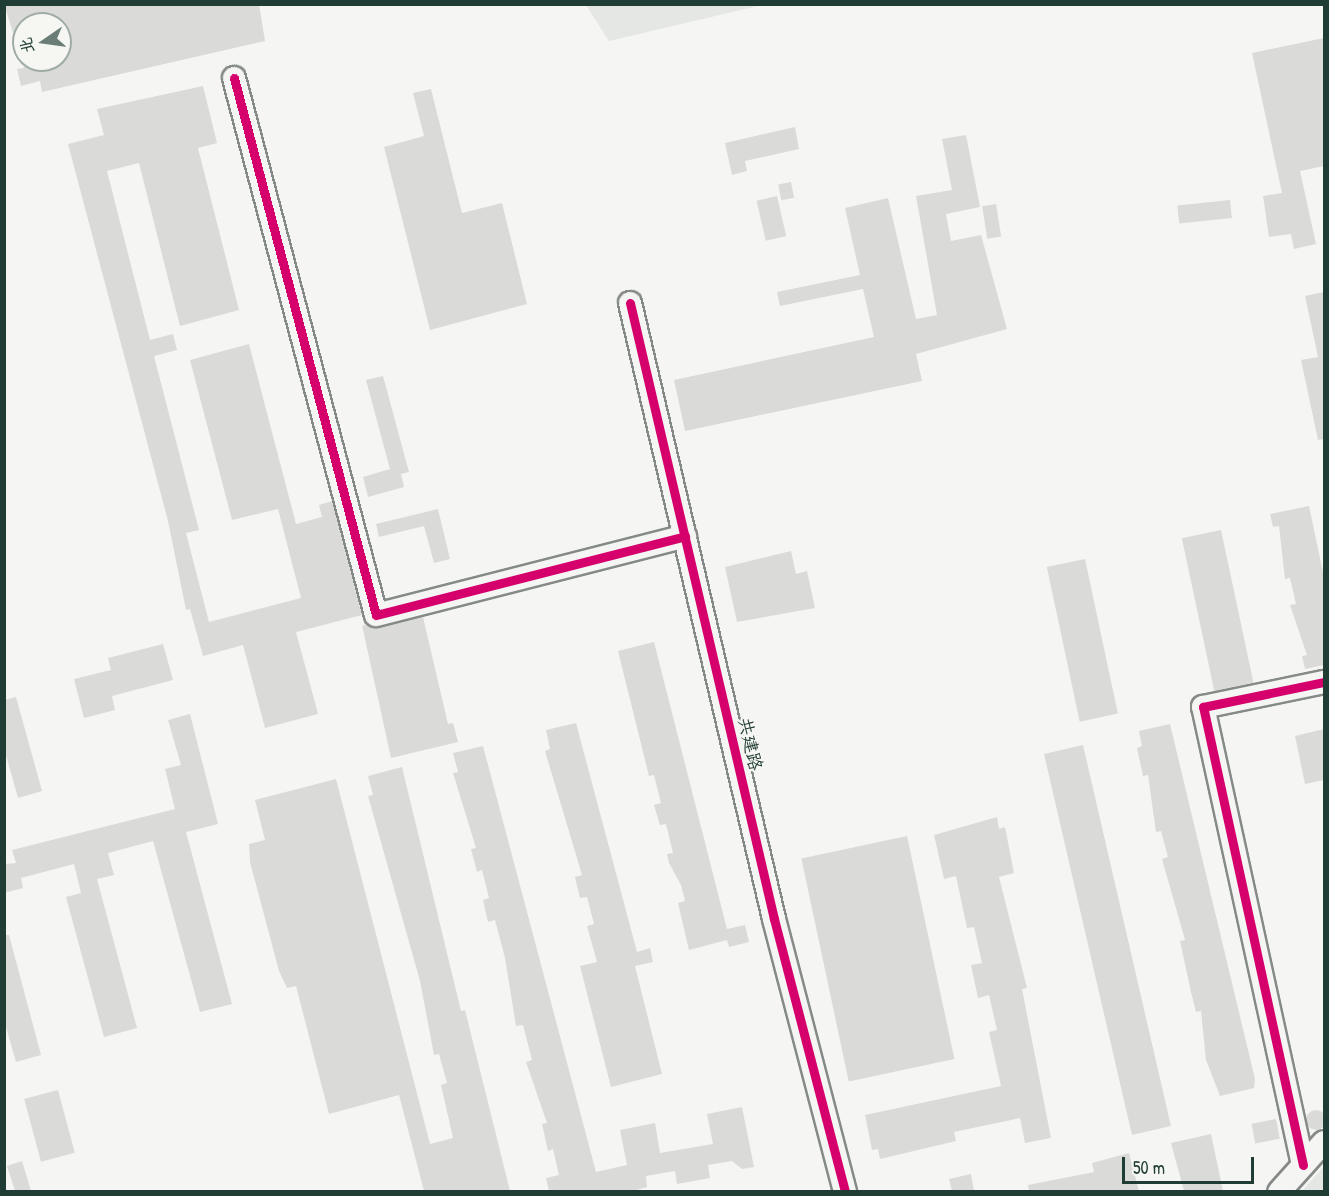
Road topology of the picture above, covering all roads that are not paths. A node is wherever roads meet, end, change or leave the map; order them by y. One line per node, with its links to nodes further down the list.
1 (234, 78): 3 (street)
2 (630, 303): 3 (street, 共建路)
3 (685, 536): 7 (street, 共建路)
4 (1324, 682): 6 (street)
5 (1324, 1142): 6 (street)
6 (1303, 1165): 8 (street)
7 (845, 1191)
8 (1279, 1191)

